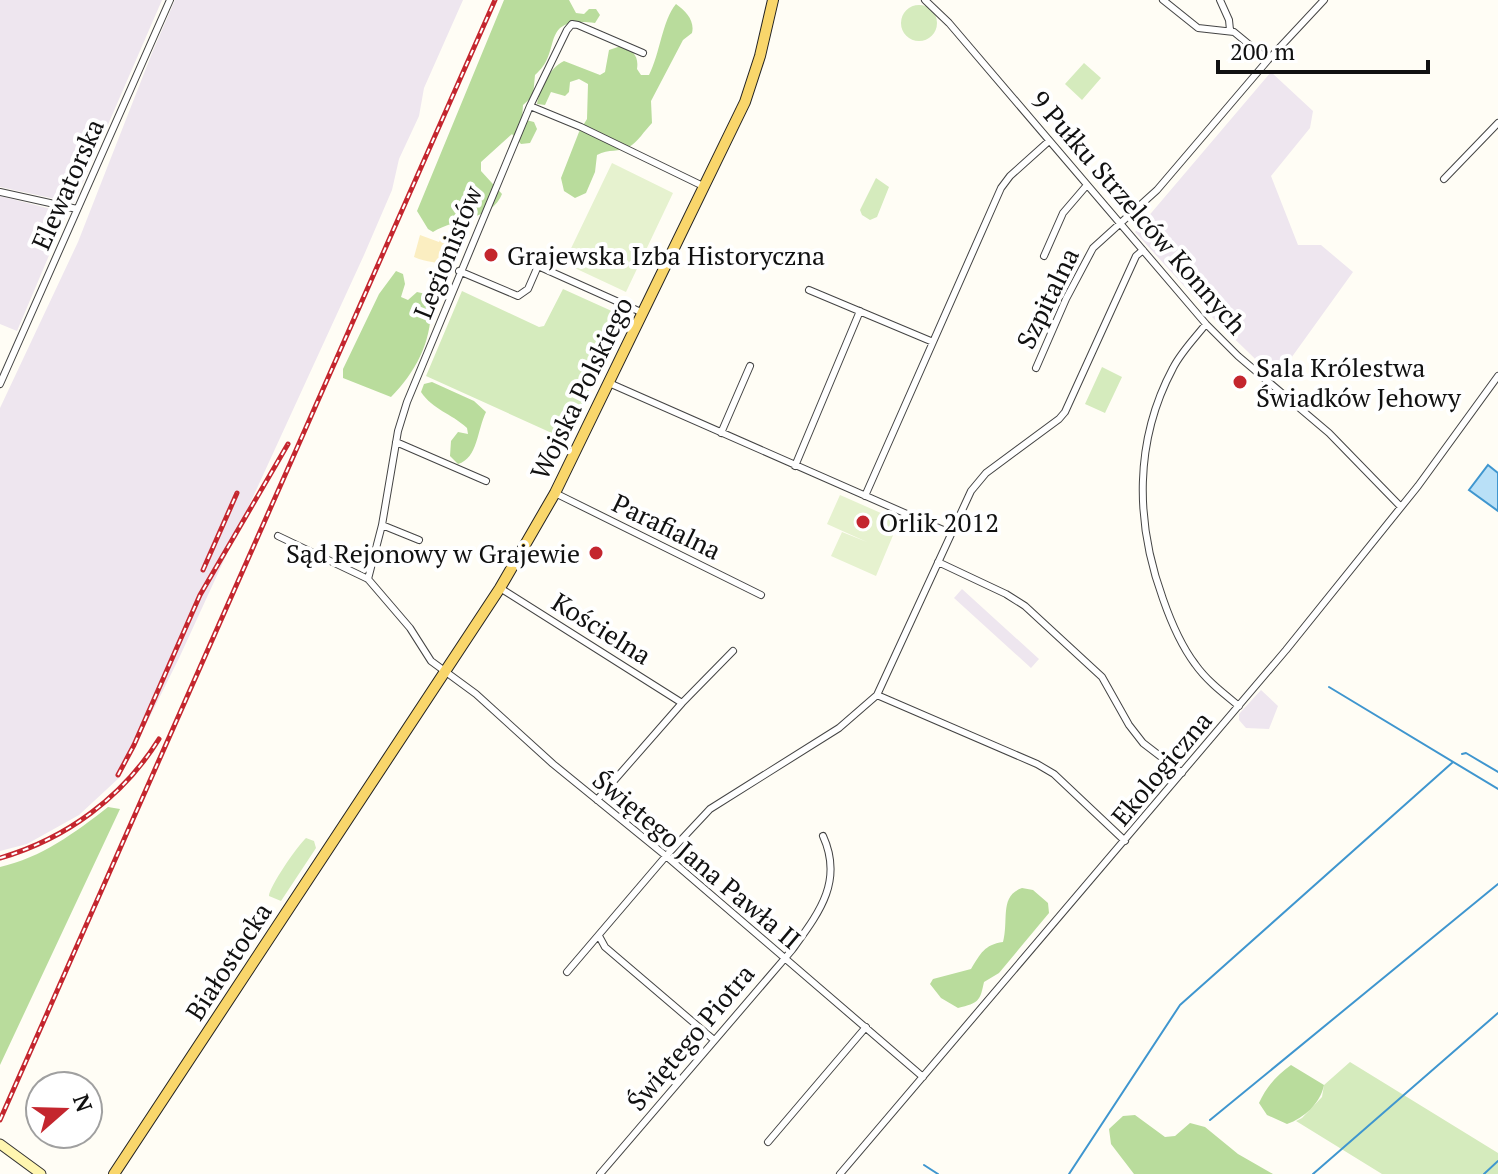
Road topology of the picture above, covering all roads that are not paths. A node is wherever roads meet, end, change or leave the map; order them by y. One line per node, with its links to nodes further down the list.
1 (170, 0): 17 (street, Elewatorska)
2 (773, 0): 15 (main road, Wojska Polskiego)
3 (925, 0): 12 (street, 9 Pułku Strzelców Konnych)
4 (1163, 0): 7 (street)
5 (1220, 0): 7 (street)
6 (1324, 0): 9 (street, Szpitalna)
7 (1230, 30): 9 (street)
8 (643, 53): 10 (street, Legionistów)
9 (1268, 60): 18 (street, Szpitalna)
10 (530, 106): 15 (street); 21 (street, Legionistów)
11 (1498, 123): 13 (street)
12 (1049, 141): 14 (street, 9 Pułku Strzelców Konnych); 26 (street)
13 (1444, 179)
14 (1087, 185): 18 (street, 9 Pułku Strzelców Konnych); 20 (street)
15 (705, 187): 24 (main road, Wojska Polskiego)
16 (0, 192): 17 (street)
17 (77, 209): 31 (street, Elewatorska)
18 (1120, 224): 19 (street, 9 Pułku Strzelców Konnych); 28 (street, Szpitalna)
19 (1143, 250): 25 (street, 9 Pułku Strzelców Konnych); 40 (street)
20 (1044, 256)
21 (459, 271): 24 (street); 33 (street, Legionistów)
22 (809, 290): 23 (street)
23 (860, 311): 26 (street); 34 (street)
24 (643, 313): 30 (main road, Wojska Polskiego)
25 (1206, 324): 38 (street, 9 Pułku Strzelców Konnych); 51 (street)
26 (933, 342): 37 (street)
27 (750, 366): 32 (street)
28 (1036, 368)
29 (1498, 376): 38 (street, Ekologiczna)
30 (609, 383): 32 (street); 36 (main road, Wojska Polskiego)
31 (0, 384)
32 (721, 433): 34 (street)
33 (396, 442): 35 (street); 39 (street, Legionistów)
34 (795, 466): 37 (street)
35 (486, 481)
36 (555, 493): 45 (main road, Wojska Polskiego); 46 (street, Parafialna)
37 (865, 496): 40 (street)
38 (1401, 507): 51 (street, Ekologiczna)
39 (382, 525): 42 (street); 44 (street, Legionistów)
40 (950, 533): 43 (street)
41 (278, 536): 44 (street)
42 (419, 540)
43 (938, 562): 49 (street); 53 (street)
44 (368, 579): 48 (street, Świętego Jana Pawła II)
45 (500, 588): 48 (main road, Wojska Polskiego); 50 (street, Kościelna)
46 (761, 595)
47 (733, 651): 50 (street)
48 (444, 672): 52 (main road, Wojska Polskiego); 54 (street, Świętego Jana Pawła II)
49 (877, 695): 56 (street); 57 (street)
50 (682, 703): 54 (street)
51 (1239, 706): 53 (street, Ekologiczna)
52 (379, 771): 67 (main road, Białostocka)
53 (1182, 773): 56 (street, Ekologiczna)
54 (597, 800): 57 (street, Świętego Jana Pawła II)
55 (823, 836): 59 (street, Świętego Piotra)
56 (1125, 841): 63 (street, Ekologiczna)
57 (666, 856): 58 (street); 59 (street, Świętego Jana Pawła II)
58 (599, 936): 60 (street); 62 (street)
59 (783, 958): 61 (street, Świętego Jana Pawła II); 62 (street, Świętego Piotra)
60 (567, 972)
61 (866, 1027): 63 (street, Świętego Jana Pawła II); 64 (street)
62 (714, 1040): 68 (street, Świętego Piotra)
63 (923, 1077): 69 (street, Ekologiczna)
64 (768, 1142)
65 (0, 1144): 66 (street)
66 (41, 1174)
67 (114, 1174)
68 (600, 1174)
69 (840, 1174)

